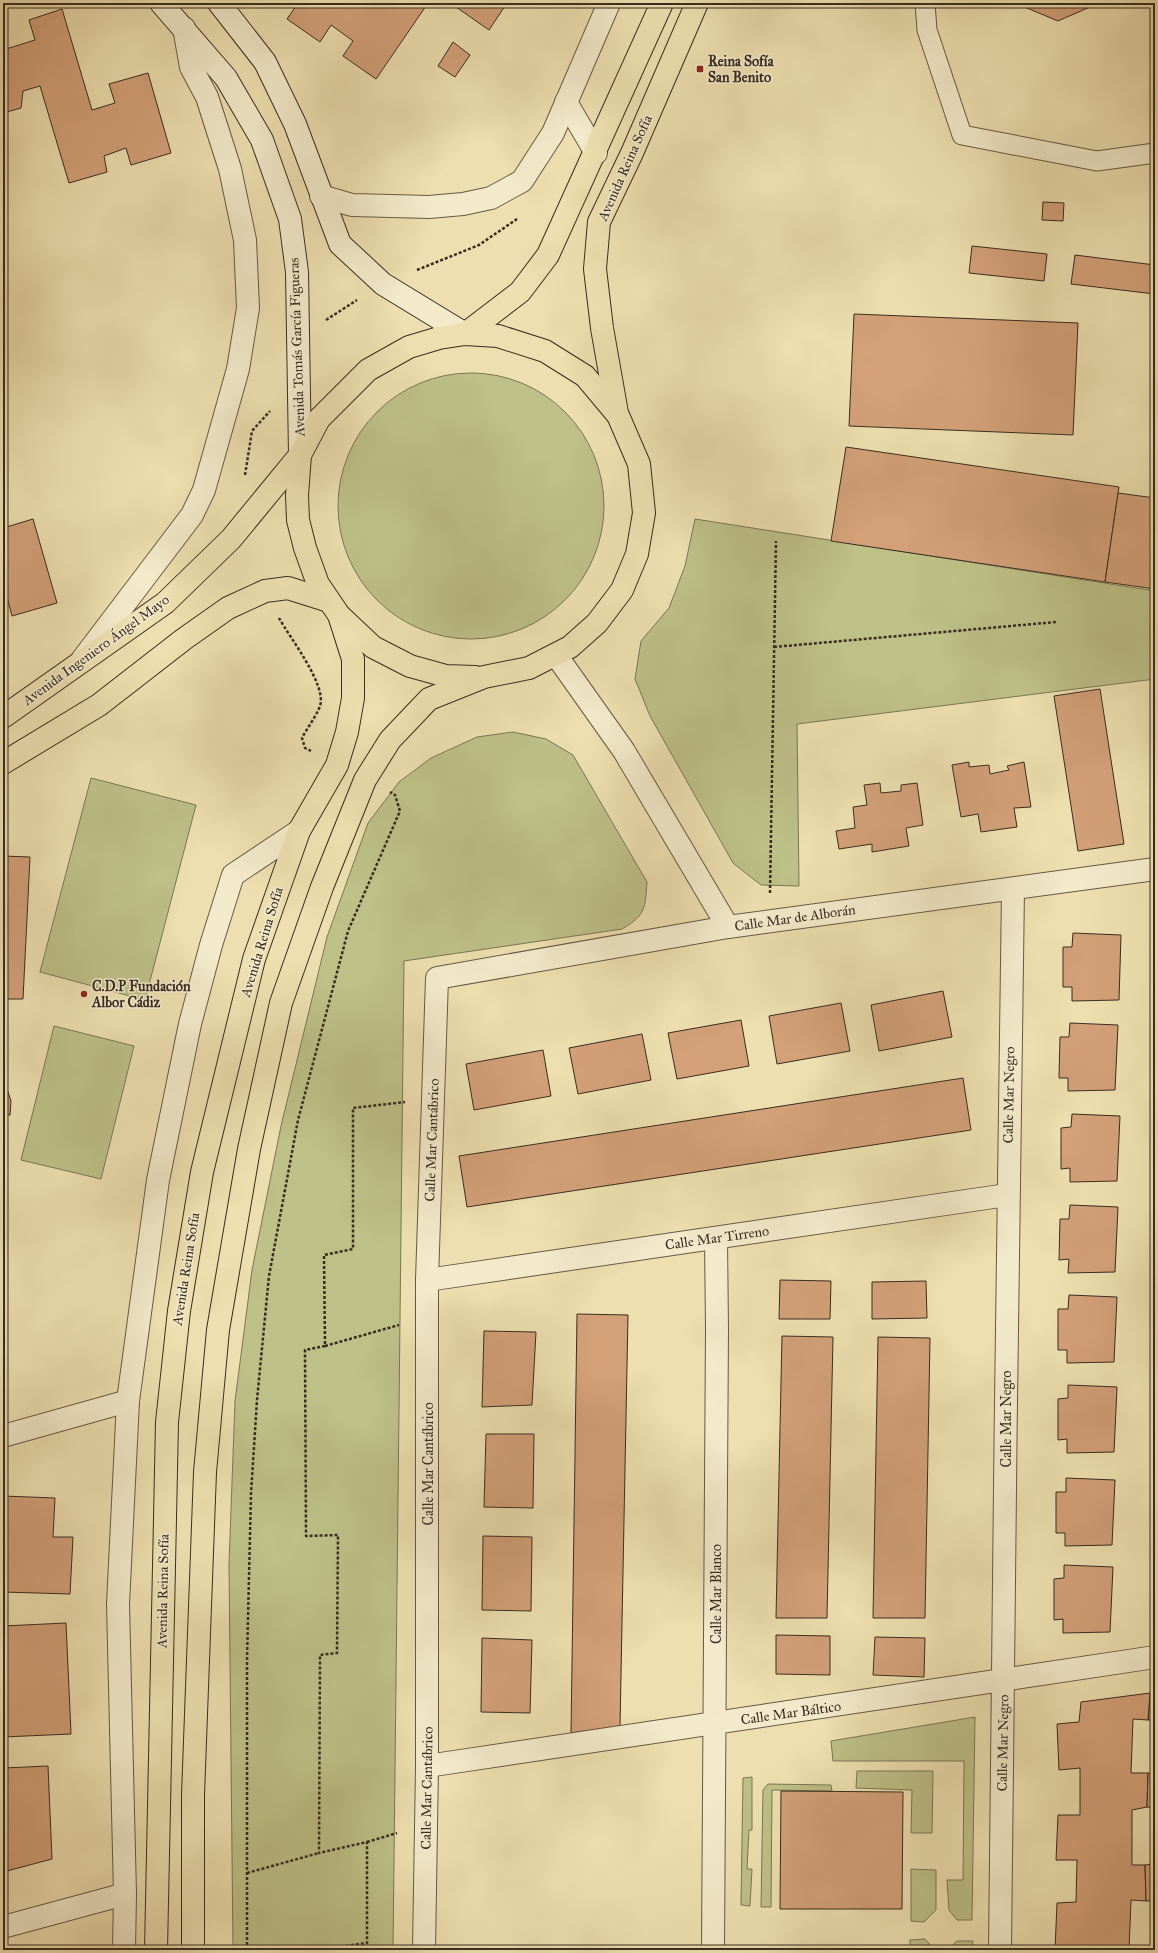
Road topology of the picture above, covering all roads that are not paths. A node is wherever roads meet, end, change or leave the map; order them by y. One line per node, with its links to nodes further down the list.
1 (161, 3): 7 (street, Avenida Tomás García Figueras)
2 (219, 3): 11 (street)
3 (609, 3): 8 (street)
4 (662, 3): 9 (main road, Avenida Reina Sofía)
5 (697, 3): 13 (main road, Avenida Reina Sofía)
6 (924, 3): 10 (lane)
7 (184, 28): 14 (street, Avenida Tomás García Figueras); 17 (street)
8 (566, 102): 9 (street); 11 (street)
9 (596, 153): 12 (main road, Avenida Reina Sofía)
10 (1155, 153)
11 (321, 196): 12 (street)
12 (465, 334): 13 (main road, Avenida Reina Sofía); 14 (main road, Avenida Reina Sofía)
13 (617, 413): 16 (main road, Avenida Reina Sofía)
14 (300, 456): 15 (main road, Avenida Reina Sofía); 17 (main road, Avenida Ingeniero Ángel Mayo)
15 (334, 608): 18 (main road, Avenida Reina Sofía); 20 (main road); 21 (main road, Avenida Reina Sofía)
16 (556, 655): 18 (main road, Avenida Reina Sofía); 24 (street)
17 (80, 664): 19 (main road, Avenida Ingeniero Ángel Mayo)
18 (484, 677): 39 (main road, Avenida Reina Sofía)
19 (3, 717)
20 (3, 763)
21 (299, 831): 29 (street); 38 (main road, Avenida Reina Sofía)
22 (1155, 869): 23 (street, Calle Mar de Alborán)
23 (1014, 889): 24 (street, Calle Mar de Alborán); 26 (street, Calle Mar Negro)
24 (728, 927): 25 (street, Calle Mar de Alborán)
25 (437, 978): 28 (street, Calle Mar Cantábrico)
26 (1007, 1196): 27 (street, Calle Mar Tirreno); 32 (street, Calle Mar Negro)
27 (716, 1238): 28 (street, Calle Mar Tirreno); 33 (street, Calle Mar Blanco)
28 (427, 1280): 34 (street, Calle Mar Cantábrico)
29 (128, 1401): 30 (street); 35 (street)
30 (3, 1436)
31 (1155, 1657): 32 (street, Calle Mar Báltico)
32 (1004, 1681): 33 (street, Calle Mar Báltico); 42 (street, Calle Mar Negro)
33 (716, 1724): 34 (street, Calle Mar Báltico); 41 (street, Calle Mar Blanco)
34 (427, 1766): 40 (street, Calle Mar Cantábrico)
35 (125, 1894): 36 (street); 37 (street)
36 (3, 1928)
37 (124, 1950)
38 (156, 1950)
39 (193, 1950)
40 (424, 1950)
41 (713, 1950)
42 (1000, 1950)

